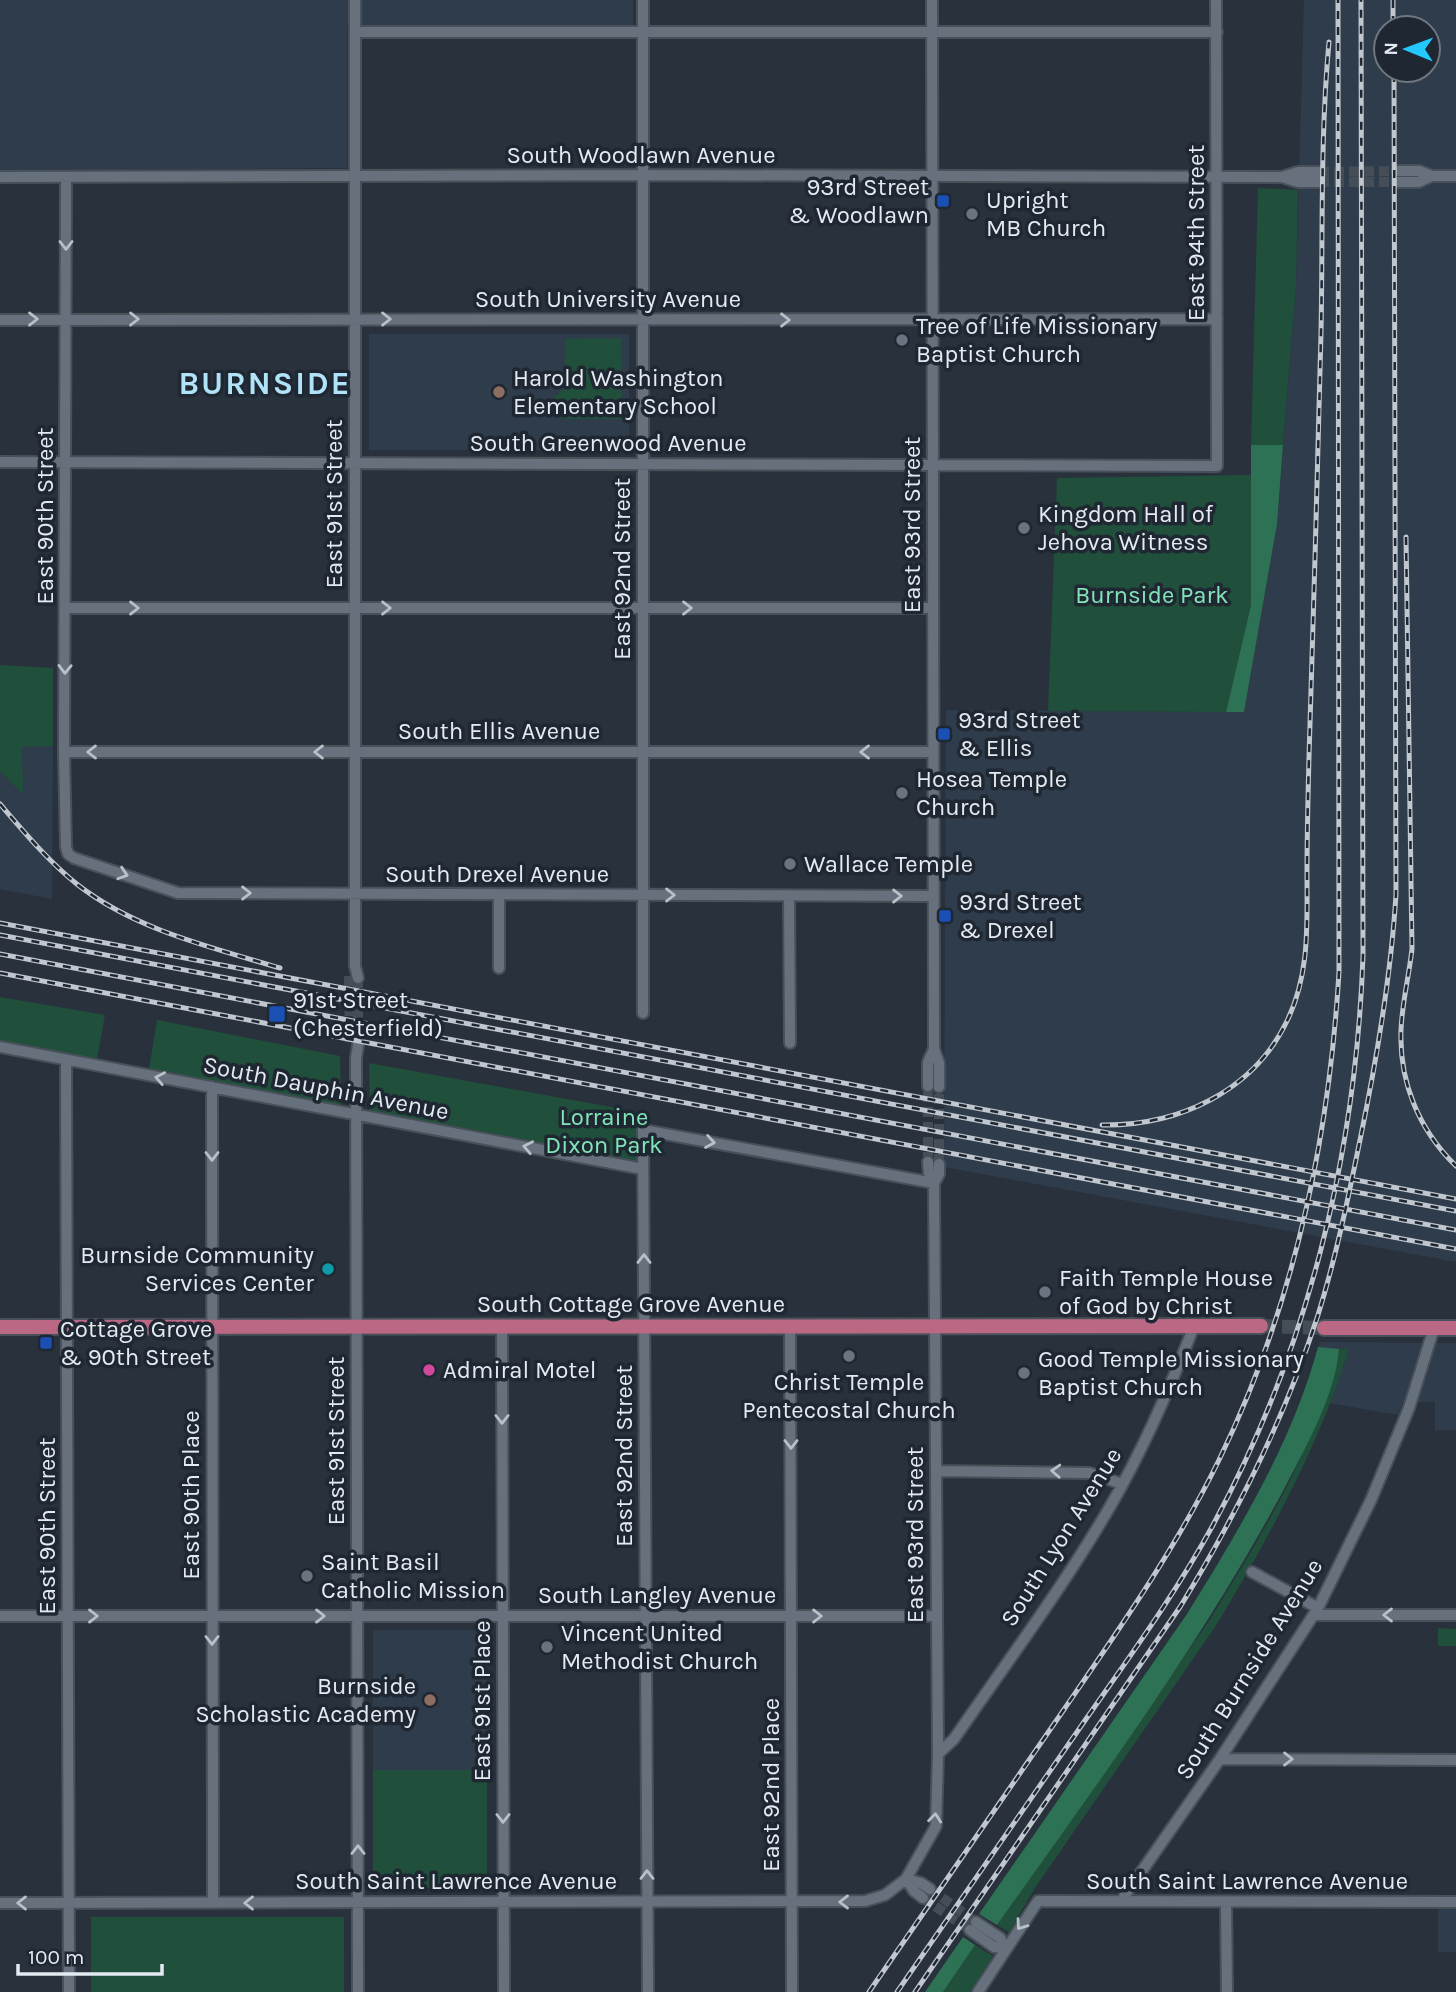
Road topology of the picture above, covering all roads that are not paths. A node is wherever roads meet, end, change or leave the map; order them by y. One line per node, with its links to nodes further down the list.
1 (355, 0): 5 (street, East 91st Street)
2 (643, 0): 6 (street, East 92nd Street)
3 (932, 0): 7 (street, East 93rd Street)
4 (1216, 0): 8 (street, East 94th Street)
5 (355, 32): 6 (street); 11 (street, East 91st Street)
6 (643, 32): 7 (street); 9 (street, East 92nd Street)
7 (932, 32): 8 (street); 10 (street, East 93rd Street)
8 (1217, 32): 15 (street, East 94th Street)
9 (643, 175): 10 (street, South Woodlawn Avenue); 11 (street, South Woodlawn Avenue); 22 (street, East 92nd Street)
10 (933, 175): 15 (street, South Woodlawn Avenue); 23 (street, East 93rd Street)
11 (355, 176): 14 (street, South Woodlawn Avenue); 19 (street, East 91st Street)
12 (1456, 176): 17 (street)
13 (0, 177): 14 (street, South Woodlawn Avenue)
14 (66, 177): 18 (street, East 90th Street, one-way to 18)
15 (1216, 177): 16 (street, South Woodlawn Avenue); 20 (street, East 94th Street)
16 (1319, 177)
17 (1398, 177)
18 (66, 319): 19 (street, South University Avenue, one-way to 19); 21 (street, South University Avenue, one-way to 18); 25 (street, East 90th Street)
19 (355, 319): 22 (street, South University Avenue, one-way to 22); 26 (street, East 91st Street)
20 (1217, 319): 23 (street, South University Avenue); 29 (street, East 94th Street)
21 (0, 320)
22 (643, 320): 23 (street, South University Avenue, one-way to 23); 27 (street, East 92nd Street)
23 (933, 320): 28 (street, East 93rd Street)
24 (0, 463): 25 (street, South Greenwood Avenue)
25 (65, 463): 26 (street, South Greenwood Avenue); 30 (street, East 90th Street)
26 (355, 464): 27 (street, South Greenwood Avenue); 31 (street, East 91st Street)
27 (643, 464): 28 (street, South Greenwood Avenue); 32 (street, East 92nd Street)
28 (933, 465): 29 (street, South Greenwood Avenue); 33 (street, East 93rd Street)
29 (1217, 466)
30 (66, 608): 31 (street, one-way to 31); 34 (street, East 90th Street, one-way to 34)
31 (355, 608): 32 (street, one-way to 32); 35 (street, East 91st Street)
32 (643, 608): 33 (street, one-way to 33); 36 (street, East 92nd Street)
33 (933, 608): 37 (street, East 93rd Street)
34 (64, 752): 35 (street, South Ellis Avenue, one-way to 34); 38 (street, East 90th Street)
35 (355, 752): 36 (street, South Ellis Avenue); 39 (street, East 91st Street)
36 (643, 752): 37 (street, South Ellis Avenue, one-way to 36); 41 (street, East 92nd Street)
37 (933, 752): 43 (street, East 93rd Street)
38 (68, 854): 39 (street, South Drexel Avenue, one-way to 39)
39 (355, 894): 40 (street, South Drexel Avenue); 45 (street, East 91st Street)
40 (499, 895): 41 (street, South Drexel Avenue); 44 (street)
41 (643, 895): 42 (street, South Drexel Avenue, one-way to 42); 46 (street, East 92nd Street)
42 (789, 896): 43 (street, South Drexel Avenue, one-way to 43); 47 (street)
43 (933, 897): 51 (street, East 93rd Street)
44 (499, 968)
45 (354, 973)
46 (643, 1013)
47 (790, 1043)
48 (354, 1044): 53 (street, East 91st Street)
49 (0, 1047): 50 (street, South Dauphin Avenue)
50 (66, 1060): 52 (street, South Dauphin Avenue, one-way to 50); 64 (street, East 90th Street)
51 (934, 1086)
52 (212, 1087): 53 (street, South Dauphin Avenue); 57 (street, East 90th Place, one-way to 57)
53 (356, 1115): 55 (street, South Dauphin Avenue, one-way to 53); 65 (street, East 91st Street)
54 (934, 1163): 56 (street, East 93rd Street)
55 (643, 1169): 56 (street, East 92nd Street, one-way to 56); 66 (street, East 92nd Street, one-way to 55)
56 (934, 1183): 60 (street, East 93rd Street)
57 (212, 1326): 64 (main road, South Cottage Grove Avenue); 65 (main road, South Cottage Grove Avenue); 77 (street, East 90th Place)
58 (502, 1326): 65 (main road, South Cottage Grove Avenue); 66 (main road, South Cottage Grove Avenue); 79 (street, East 91st Place, one-way to 79)
59 (790, 1326): 60 (main road, South Cottage Grove Avenue); 66 (main road, South Cottage Grove Avenue); 81 (street, East 92nd Place, one-way to 81)
60 (934, 1326): 61 (main road, South Cottage Grove Avenue); 70 (street, East 93rd Street)
61 (1194, 1326): 62 (main road, South Cottage Grove Avenue); 71 (street, South Lyon Avenue)
62 (1261, 1326)
63 (0, 1327): 64 (main road, South Cottage Grove Avenue)
64 (67, 1327): 76 (street, East 90th Street)
65 (357, 1327): 78 (street, East 91st Street)
66 (644, 1327): 80 (street, East 92nd Street)
67 (1324, 1328): 68 (main road)
68 (1434, 1328): 69 (main road); 73 (street, South Burnside Avenue)
69 (1456, 1328)
70 (936, 1471): 71 (street, one-way to 70); 82 (street, East 93rd Street)
71 (1122, 1484): 83 (street, South Lyon Avenue)
72 (1252, 1572): 73 (street)
73 (1316, 1611): 74 (street, one-way to 73); 84 (street, South Burnside Avenue)
74 (1456, 1615)
75 (0, 1616): 76 (street, South Langley Avenue)
76 (68, 1616): 77 (street, South Langley Avenue, one-way to 77); 94 (street, East 90th Street)
77 (212, 1616): 78 (street, South Langley Avenue, one-way to 78); 95 (street, East 90th Place, one-way to 95)
78 (358, 1616): 79 (street, South Langley Avenue); 96 (street, East 91st Street, one-way to 78)
79 (502, 1616): 80 (street, South Langley Avenue); 89 (street, East 91st Place, one-way to 89)
80 (646, 1616): 81 (street, South Langley Avenue); 90 (street, East 92nd Street, one-way to 80)
81 (792, 1616): 82 (street, South Langley Avenue, one-way to 82); 91 (street, East 92nd Place)
82 (936, 1616): 83 (street, East 93rd Street)
83 (938, 1754): 86 (street, East 93rd Street, one-way to 83)
84 (1220, 1759): 85 (street, one-way to 85); 88 (street, South Burnside Avenue)
85 (1456, 1760)
86 (906, 1878): 87 (street); 91 (street, South Saint Lawrence Avenue, one-way to 91)
87 (927, 1894)
88 (1121, 1901): 97 (street, South Saint Lawrence Avenue); 99 (street, South Saint Lawrence Avenue, one-way to 99)
89 (503, 1902): 90 (street, South Saint Lawrence Avenue); 96 (street, South Saint Lawrence Avenue); 102 (street, East 91st Place)
90 (647, 1902): 91 (street, South Saint Lawrence Avenue); 103 (street, East 92nd Street)
91 (793, 1902): 104 (street, East 92nd Place)
92 (1456, 1902): 97 (street, South Saint Lawrence Avenue)
93 (0, 1903): 94 (street, South Saint Lawrence Avenue, one-way to 93)
94 (69, 1903): 95 (street, South Saint Lawrence Avenue); 100 (street, East 90th Street)
95 (213, 1903): 96 (street, South Saint Lawrence Avenue, one-way to 95)
96 (358, 1903): 101 (street, East 91st Street)
97 (1226, 1903): 106 (street)
98 (973, 1926): 99 (street)
99 (1005, 1948): 105 (street)
100 (69, 1992)
101 (358, 1992)
102 (504, 1992)
103 (648, 1992)
104 (792, 1992)
105 (978, 1992)
106 (1227, 1992)

